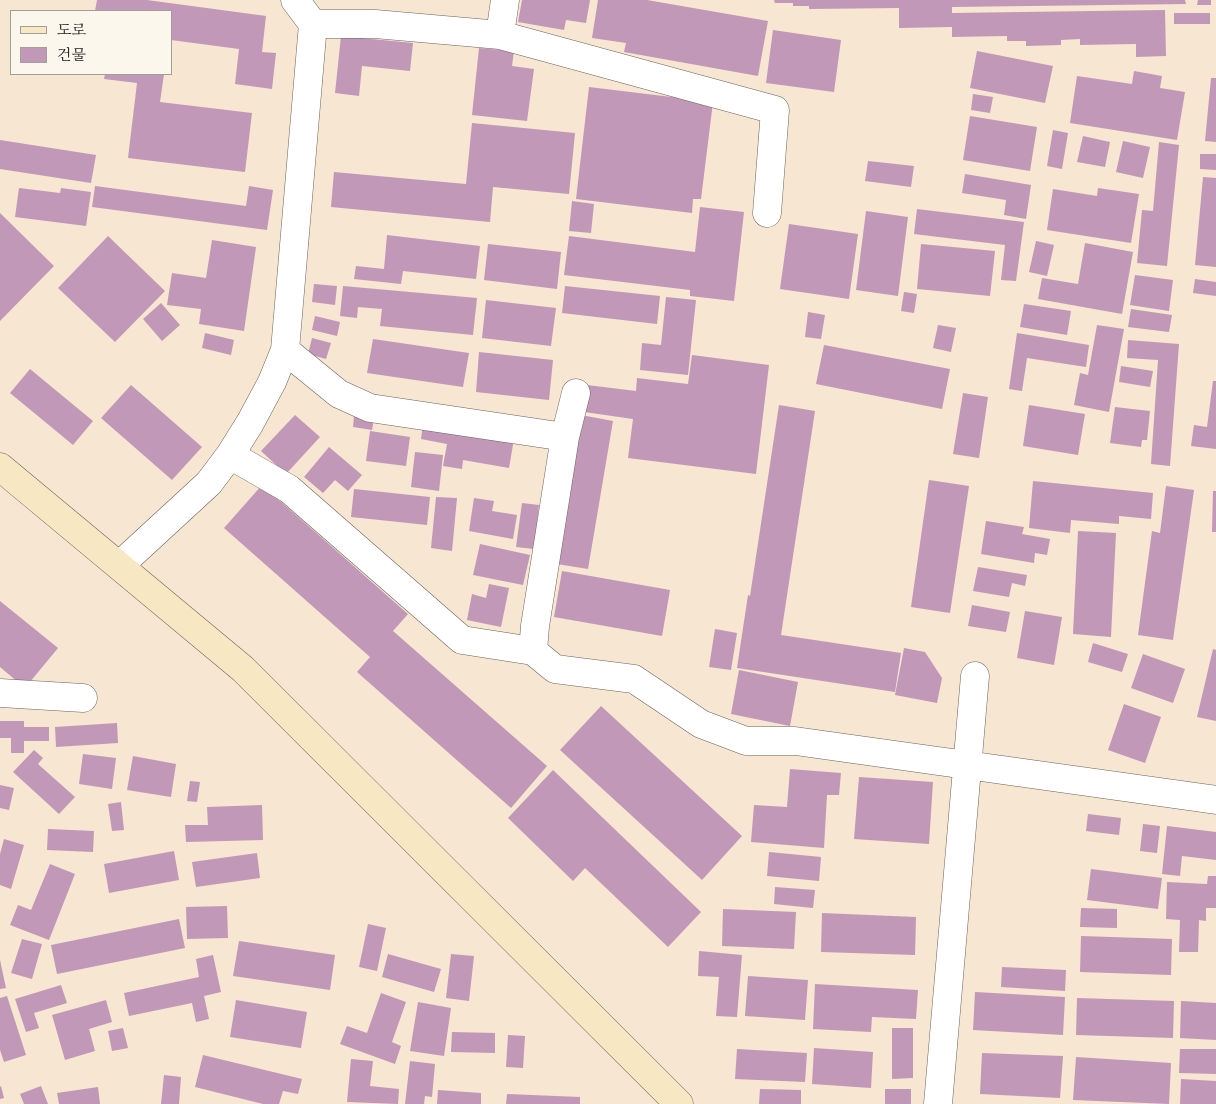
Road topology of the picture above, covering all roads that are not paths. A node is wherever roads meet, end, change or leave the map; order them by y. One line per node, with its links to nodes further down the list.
1 (295, 0): 3 (street)
2 (505, 0): 4 (street)
3 (313, 24): 4 (street); 6 (street)
4 (500, 35): 5 (street)
5 (767, 213)
6 (285, 350): 8 (street); 9 (street)
7 (576, 393): 8 (street)
8 (565, 437): 12 (street)
9 (230, 455): 11 (street); 12 (street)
10 (0, 467): 11 (main road)
11 (120, 565): 18 (main road)
12 (533, 651): 16 (street)
13 (975, 676): 16 (street)
14 (0, 694): 15 (street)
15 (83, 698)
16 (966, 764): 17 (street); 19 (street)
17 (1216, 800)
18 (679, 1104)
19 (938, 1104)

